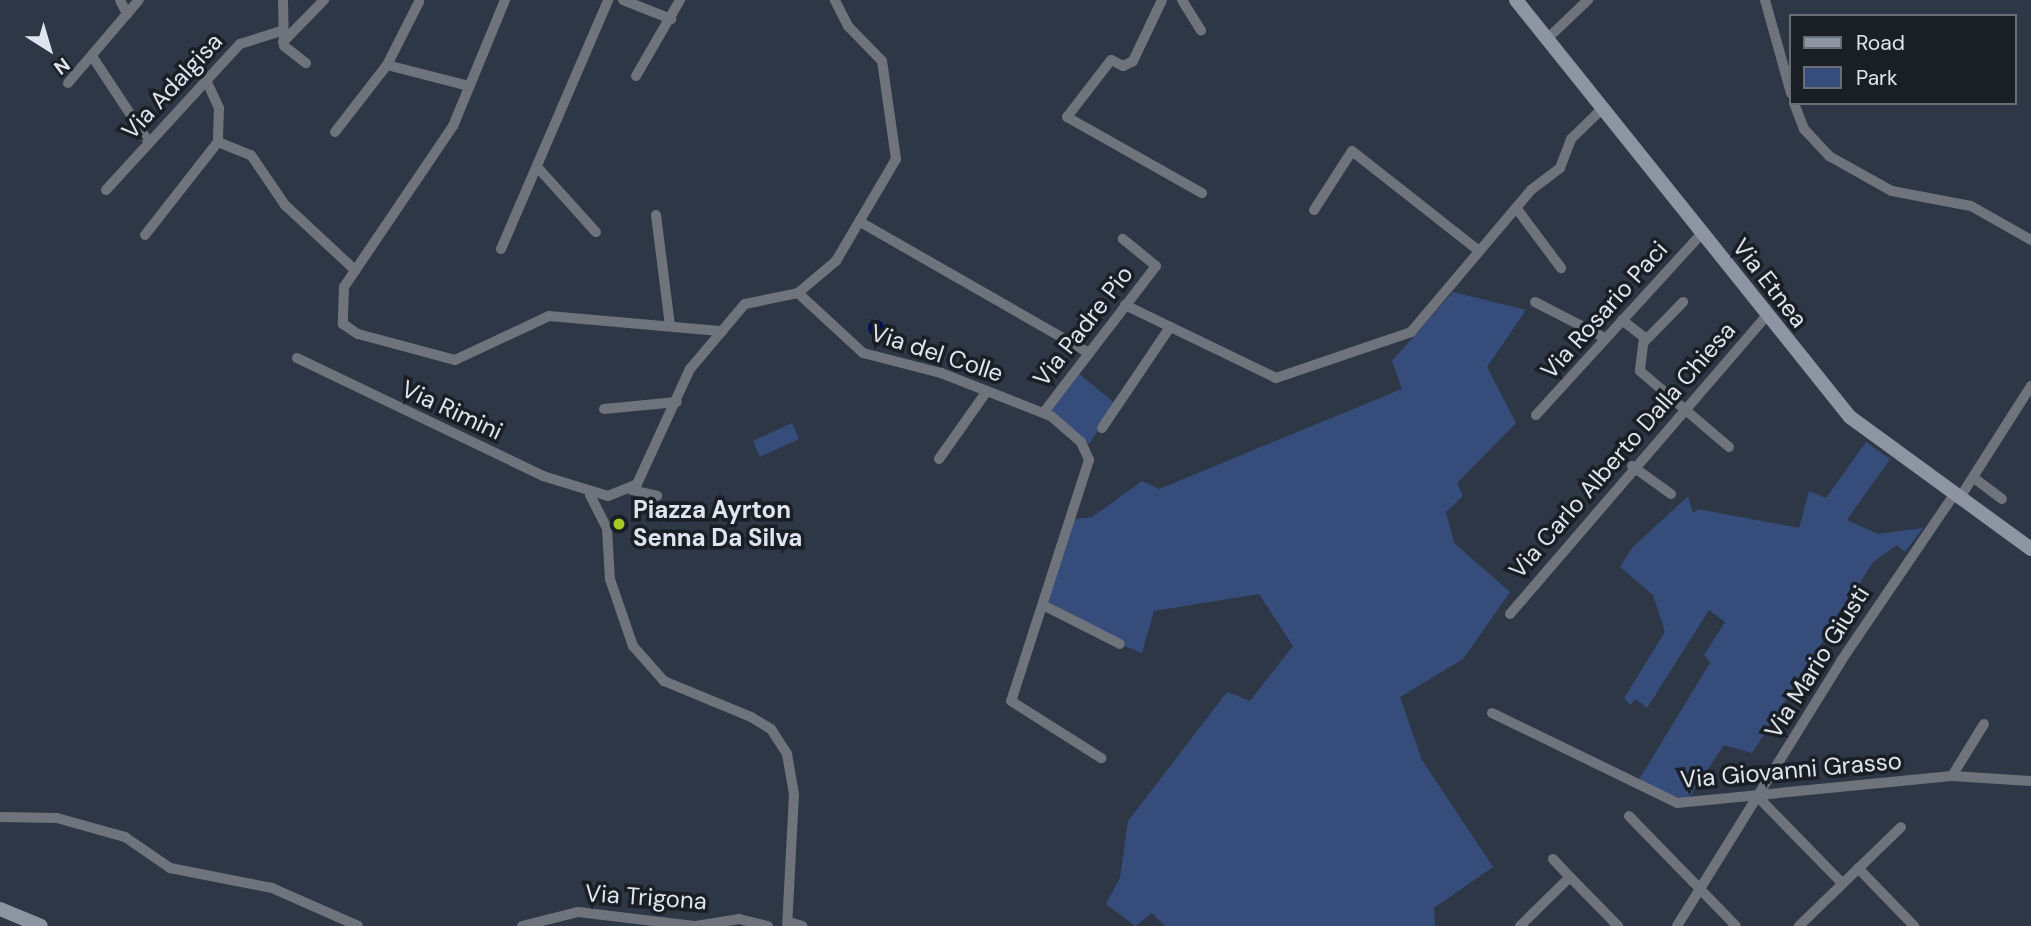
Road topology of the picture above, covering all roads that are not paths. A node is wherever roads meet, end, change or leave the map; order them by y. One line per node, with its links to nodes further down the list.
1 (120, 0): 16 (street)
2 (139, 0): 16 (street)
3 (283, 0): 19 (street)
4 (324, 0): 19 (street)
5 (505, 0): 27 (street)
6 (608, 0): 34 (street)
7 (622, 0): 17 (street)
8 (680, 0): 17 (street)
9 (835, 0): 40 (street)
10 (1162, 0): 36 (street)
11 (1182, 0): 18 (street)
12 (1516, 0): 20 (main road, Via Etnea)
13 (1588, 0): 20 (street)
14 (1765, 0): 28 (street)
15 (419, 2): 23 (street)
16 (127, 14): 21 (street)
17 (671, 19): 24 (street)
18 (1201, 30)
19 (282, 36): 22 (street); 25 (street, Via Adalgisa)
20 (1547, 39): 30 (main road, Via Etnea)
21 (92, 56): 26 (street); 32 (street)
22 (306, 63)
23 (387, 65): 27 (street); 31 (street)
24 (636, 76)
25 (206, 80): 32 (street, Via Adalgisa); 33 (street)
26 (68, 83)
27 (469, 86): 49 (street)
28 (1790, 89)
29 (1795, 105): 45 (street)
30 (1603, 108): 38 (street); 42 (main road, Via Etnea)
31 (335, 132)
32 (148, 141): 35 (street, Via Adalgisa)
33 (218, 142): 43 (street); 49 (street)
34 (539, 169): 41 (street); 46 (street)
35 (106, 190)
36 (1202, 193)
37 (1314, 209): 47 (street)
38 (1517, 209): 47 (street); 48 (street)
39 (656, 215): 56 (street)
40 (862, 223): 50 (street); 61 (street)
41 (596, 232)
42 (1702, 233): 54 (main road, Via Etnea); 55 (street, Via Rosario Paci)
43 (145, 235)
44 (1123, 239): 53 (street, Via Padre Pio)
45 (2031, 240)
46 (504, 245)
47 (1479, 251): 57 (street)
48 (1561, 268)
49 (355, 270): 56 (street)
50 (798, 293): 58 (street); 64 (street, Via del Colle)
51 (1535, 302): 59 (street)
52 (1683, 302): 60 (street)
53 (1125, 305): 57 (street); 61 (street, Via Padre Pio)
54 (1767, 315): 66 (street, Via Carlo Alberto Dalla Chiesa); 79 (main road, Via Etnea)
55 (1622, 320): 59 (street, Via Rosario Paci); 60 (street)
56 (670, 326): 58 (street)
57 (1170, 327): 70 (street)
58 (722, 331): 65 (street)
59 (1605, 338): 69 (street, Via Rosario Paci)
60 (1644, 342): 66 (street)
61 (1089, 353): 68 (street, Via Padre Pio)
62 (297, 358): 77 (street, Via Rimini)
63 (2031, 386): 74 (street, Via Mario Giusti)
64 (987, 391): 68 (street, Via del Colle); 72 (street)
65 (677, 402): 67 (street); 75 (street)
66 (1681, 408): 71 (street); 73 (street, Via Carlo Alberto Dalla Chiesa)
67 (604, 409)
68 (1044, 412): 82 (street, Via del Colle)
69 (1536, 415)
70 (1102, 428)
71 (1728, 447)
72 (939, 459)
73 (1632, 466): 76 (street); 83 (street, Via Carlo Alberto Dalla Chiesa)
74 (1974, 478): 79 (street, Via Mario Giusti); 80 (street)
75 (632, 490): 77 (street); 78 (street)
76 (1671, 494)
77 (590, 495): 100 (street)
78 (657, 496)
79 (1956, 497): 81 (main road, Via Etnea); 90 (street, Via Mario Giusti)
80 (2002, 499)
81 (2031, 549)
82 (1043, 605): 84 (street); 87 (street, Via del Colle)
83 (1510, 614)
84 (1120, 643)
85 (1492, 713): 90 (street, Via Giovanni Grasso)
86 (1984, 724): 88 (street)
87 (1101, 758)
88 (1952, 776): 89 (street, Via Giovanni Grasso); 90 (street, Via Giovanni Grasso)
89 (2031, 781)
90 (1758, 796): 97 (street); 98 (street, Via Mario Giusti)
91 (1629, 816): 98 (street)
92 (0, 817): 102 (street)
93 (1901, 827): 95 (street)
94 (1553, 859): 96 (street)
95 (1858, 868): 97 (street); 111 (street)
96 (1570, 877): 106 (street); 107 (street)
97 (1842, 883): 110 (street)
98 (1700, 889): 108 (street, Via Mario Giusti); 109 (street)
99 (0, 909): 101 (main road)
100 (788, 924): 105 (street)
101 (41, 926)
102 (358, 926)
103 (522, 926): 104 (street, Via Trigona)
104 (768, 926)
105 (802, 926)
106 (1520, 926)
107 (1618, 926)
108 (1677, 926)
109 (1736, 926)
110 (1799, 926)
111 (1914, 926)

